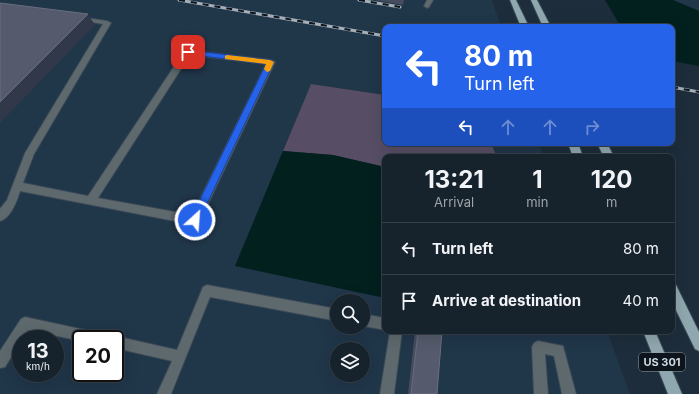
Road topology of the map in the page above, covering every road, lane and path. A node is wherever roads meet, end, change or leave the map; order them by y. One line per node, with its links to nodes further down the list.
1 (513, 0): 4 (main road)
2 (534, 0): 5 (main road)
3 (69, 17): 6 (lane)
4 (524, 24)
5 (546, 24)
6 (17, 186): 7 (lane); 8 (lane)
7 (90, 200): 7 (lane)
8 (0, 217)
9 (675, 295): 17 (main road, US 301)
10 (330, 314): 18 (lane)
11 (370, 321): 12 (lane)
12 (382, 323)
13 (72, 333): 19 (lane)
14 (396, 334): 21 (lane)
15 (650, 334): 24 (main road, US 301)
16 (124, 344): 18 (lane)
17 (699, 345)
18 (180, 357): 20 (lane)
19 (0, 362)
20 (164, 394)
21 (388, 394)
22 (541, 394): 23 (lane)
23 (569, 394)
24 (675, 394)

